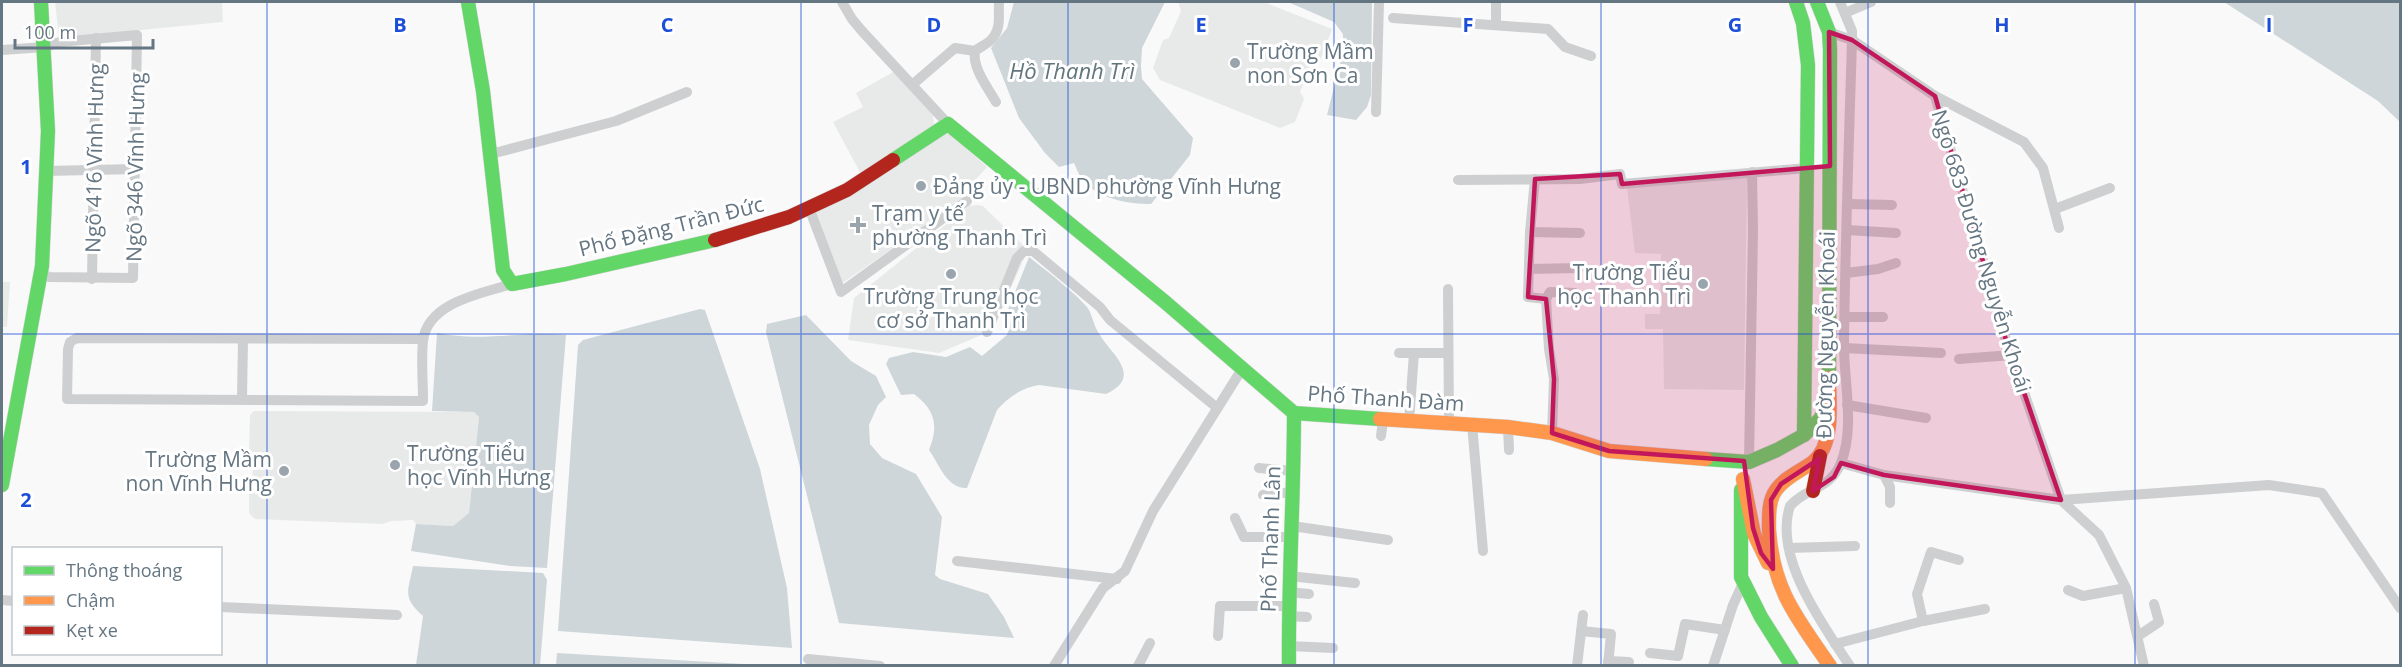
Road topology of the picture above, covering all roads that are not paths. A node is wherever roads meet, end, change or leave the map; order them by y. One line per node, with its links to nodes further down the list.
1 (41, 2): 18 (street)
2 (468, 2): 28 (street)
3 (842, 2): 22 (street)
4 (999, 2): 20 (street)
5 (1379, 2): 26 (street)
6 (1496, 2): 13 (street)
7 (1796, 2): 29 (street, Đường Nguyễn Khoái)
8 (1817, 2): 14 (street, Đường Nguyễn Khoái)
9 (1840, 2): 11 (street, Đường Nguyễn Khoái)
10 (1871, 2): 11 (street)
11 (1845, 13): 17 (street, Đường Nguyễn Khoái)
12 (1393, 18): 13 (street)
13 (1496, 24): 21 (street)
14 (1828, 32): 17 (street, Ngõ 683 Đường Nguyễn Khoái); 71 (street, Đường Nguyễn Khoái)
15 (137, 35): 16 (street, Ngõ 416 Vĩnh Hưng); 30 (street, Ngõ 346 Vĩnh Hưng)
16 (96, 38): 18 (street, Ngõ 416 Vĩnh Hưng); 31 (street, Ngõ 416 Vĩnh Hưng)
17 (1852, 40): 24 (street, Ngõ 683 Đường Nguyễn Khoái); 38 (street, Đường Nguyễn Khoái)
18 (45, 47): 19 (street, Ngõ 416 Vĩnh Hưng); 32 (street)
19 (2, 50)
20 (975, 51): 22 (street); 25 (street)
21 (1591, 56)
22 (912, 85): 27 (street)
23 (687, 92): 28 (street)
24 (1935, 96): 41 (street); 67 (street, Ngõ 683 Đường Nguyễn Khoái)
25 (996, 102)
26 (1376, 112)
27 (948, 124): 40 (street, Phố Đặng Trần Đức); 69 (street, Phố Thanh Đàm)
28 (491, 154): 53 (street)
29 (1807, 168): 33 (street); 82 (street, Đường Nguyễn Khoái)
30 (136, 169): 31 (street); 52 (street, Ngõ 346 Vĩnh Hưng)
31 (94, 170): 32 (street); 52 (street, Ngõ 416 Vĩnh Hưng)
32 (46, 171): 51 (street)
33 (1752, 172): 34 (street); 86 (street)
34 (1535, 179): 35 (street); 44 (street)
35 (1458, 180)
36 (2110, 188): 41 (street)
37 (967, 201): 40 (street)
38 (1848, 204): 39 (street); 43 (street, Đường Nguyễn Khoái)
39 (1892, 205)
40 (809, 208): 53 (street, Phố Đặng Trần Đức)
41 (2055, 209): 42 (street)
42 (2059, 228)
43 (1847, 230): 46 (street); 50 (street, Đường Nguyễn Khoái)
44 (1530, 232): 45 (street); 49 (street)
45 (1580, 233)
46 (1896, 233)
47 (1896, 263): 50 (street)
48 (1579, 268): 49 (street)
49 (1529, 269): 56 (street)
50 (1846, 273): 57 (street, Đường Nguyễn Khoái)
51 (41, 274): 52 (street, Ngõ 346 Vĩnh Hưng); 92 (street)
52 (92, 279)
53 (512, 284): 61 (street)
54 (1448, 289): 65 (street)
55 (1575, 293): 56 (street)
56 (1546, 299): 81 (street)
57 (1845, 317): 58 (street); 62 (street, Đường Nguyễn Khoái)
58 (1883, 317)
59 (987, 332): 73 (street)
60 (243, 339): 61 (street); 70 (street); 70 (street)
61 (423, 339): 70 (street)
62 (1844, 348): 66 (street); 72 (street, Đường Nguyễn Khoái)
63 (1399, 353): 64 (street)
64 (1414, 353): 65 (street); 77 (street)
65 (1448, 353): 78 (street)
66 (1941, 353)
67 (2012, 355): 68 (street); 96 (street, Ngõ 683 Đường Nguyễn Khoái)
68 (1959, 359)
69 (1242, 369): 73 (street); 74 (street, Phố Thanh Đàm)
70 (242, 399)
71 (1828, 405): 82 (street, Phố Thanh Đàm); 85 (street, Đường Nguyễn Khoái)
72 (1847, 405): 75 (street); 87 (street, Đường Nguyễn Khoái)
73 (1216, 407): 108 (street)
74 (1294, 413): 76 (street, Phố Thanh Đàm); 89 (street, Phố Thanh Lân)
75 (1926, 418)
76 (1383, 421): 77 (street, Phố Thanh Đàm); 83 (street)
77 (1409, 421): 78 (street, Phố Thanh Đàm)
78 (1449, 424): 79 (street, Phố Thanh Đàm)
79 (1472, 424): 80 (street, Phố Thanh Đàm); 103 (street)
80 (1508, 428): 81 (street, Phố Thanh Đàm); 84 (street)
81 (1552, 433): 86 (street, Phố Thanh Đàm)
82 (1804, 435): 86 (street, Phố Thanh Đàm)
83 (1380, 436)
84 (1509, 450)
85 (1820, 456): 93 (street); 106 (street, Đường Nguyễn Khoái)
86 (1749, 462): 91 (street)
87 (1841, 463): 90 (street); 93 (street, Đường Nguyễn Khoái)
88 (1259, 468): 89 (street)
89 (1293, 471): 94 (street, Phố Thanh Lân)
90 (1884, 475): 96 (street); 97 (street)
91 (1743, 478): 106 (street); 110 (street)
92 (2, 485)
93 (1813, 491): 102 (street, Đường Nguyễn Khoái)
94 (1294, 492): 95 (street); 99 (street, Phố Thanh Lân)
95 (1263, 495)
96 (2061, 500): 111 (street); 117 (street)
97 (1890, 503)
98 (1235, 518): 99 (street)
99 (1291, 531): 100 (street); 107 (street, Phố Thanh Lân)
100 (1388, 540)
101 (1856, 546): 102 (street)
102 (1789, 548): 129 (street, Đường Nguyễn Khoái)
103 (1483, 551)
104 (1959, 560): 123 (street)
105 (957, 561): 108 (street)
106 (1773, 569): 143 (street, Đường Nguyễn Khoái)
107 (1289, 576): 109 (street); 113 (street, Phố Thanh Lân)
108 (1117, 579): 137 (street)
109 (1355, 583)
110 (1743, 583): 124 (street); 142 (street)
111 (2126, 588): 112 (street); 127 (street)
112 (2068, 590)
113 (1288, 592): 114 (street); 119 (street, Phố Thanh Lân)
114 (1309, 594)
115 (2154, 604): 127 (street)
116 (222, 607): 120 (street)
117 (2400, 608)
118 (1985, 609): 123 (street)
119 (1288, 611): 122 (street); 126 (street); 130 (street, Phố Thanh Lân)
120 (397, 615)
121 (1583, 615): 125 (street)
122 (1307, 617)
123 (1923, 621): 129 (street)
124 (1725, 630): 132 (street); 141 (street)
125 (1581, 631): 135 (street); 140 (street)
126 (1218, 636)
127 (2138, 636): 145 (street)
128 (1150, 643): 138 (street)
129 (1835, 644): 144 (street, Đường Nguyễn Khoái)
130 (1288, 646): 131 (street); 139 (street, Phố Thanh Lân)
131 (1333, 648)
132 (1650, 653)
133 (808, 659): 136 (street)
134 (1629, 662): 135 (street)
135 (1608, 663)
136 (880, 666)
137 (1054, 666)
138 (1138, 666)
139 (1288, 666)
140 (1577, 666)
141 (1713, 666)
142 (1792, 666)
143 (1830, 666)
144 (1850, 666)
145 (2144, 666)

